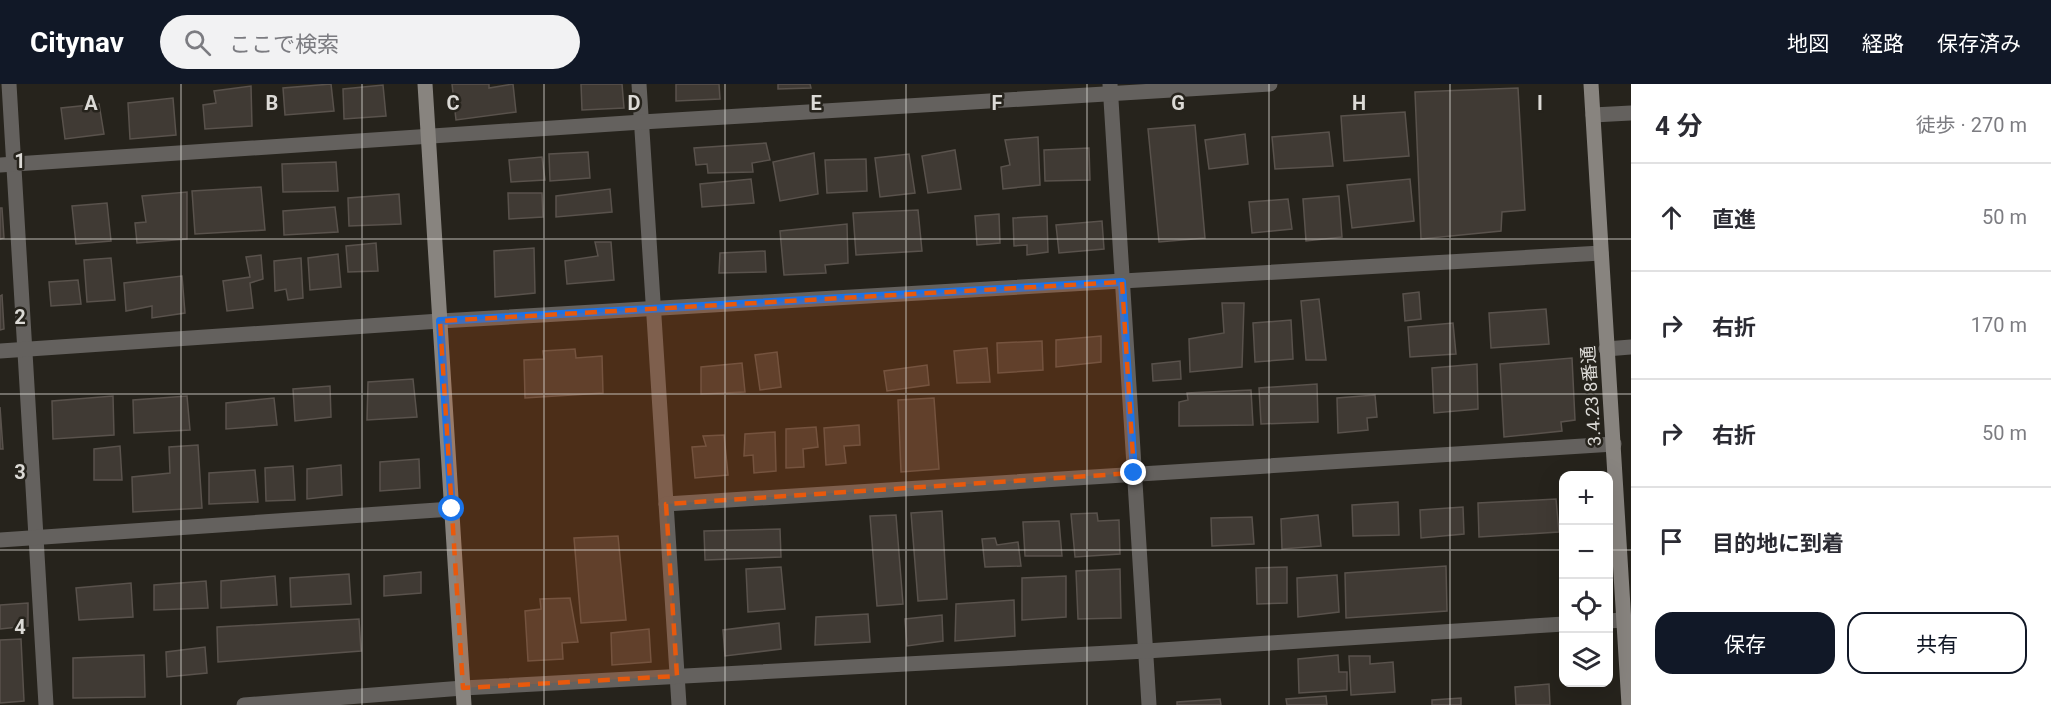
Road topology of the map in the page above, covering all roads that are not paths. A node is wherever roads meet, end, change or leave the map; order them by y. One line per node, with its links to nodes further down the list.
1 (9, 84): 11 (street)
2 (425, 84): 10 (street)
3 (639, 84): 9 (street)
4 (1270, 84): 6 (street)
5 (1591, 84): 8 (street, 3.4.23 8番通)
6 (1110, 88): 9 (street); 13 (street)
7 (1631, 112): 8 (street)
8 (1593, 115): 12 (street, 3.4.23 8番通)
9 (642, 122): 10 (street); 14 (street)
10 (428, 136): 11 (street); 15 (street)
11 (7, 164): 18 (street)
12 (1601, 253): 13 (street); 17 (street, 3.4.23 8番通)
13 (1122, 282): 14 (street); 21 (street)
14 (653, 309): 15 (street); 22 (street)
15 (440, 321): 18 (street); 23 (street)
16 (1631, 347): 17 (street)
17 (1606, 349): 20 (street, 3.4.23 8番通)
18 (25, 350): 19 (street); 24 (street)
19 (0, 351)
20 (1614, 444): 21 (street); 26 (street, 3.4.23 8番通)
21 (1134, 473): 22 (street); 29 (street)
22 (666, 504): 30 (street)
23 (452, 509): 24 (street); 31 (street)
24 (36, 537): 25 (street); 32 (street)
25 (0, 540)
26 (1626, 570): 27 (street, 3.4.23 8番通)
27 (1616, 621): 37 (street, 3.4.23 8番通)
28 (1559, 624): 29 (street)
29 (1146, 651): 30 (street); 36 (street)
30 (677, 676): 31 (street); 35 (street)
31 (463, 688): 33 (street); 34 (street)
32 (46, 705)
33 (244, 705)
34 (464, 705)
35 (679, 705)
36 (1149, 705)
37 (1629, 705)

